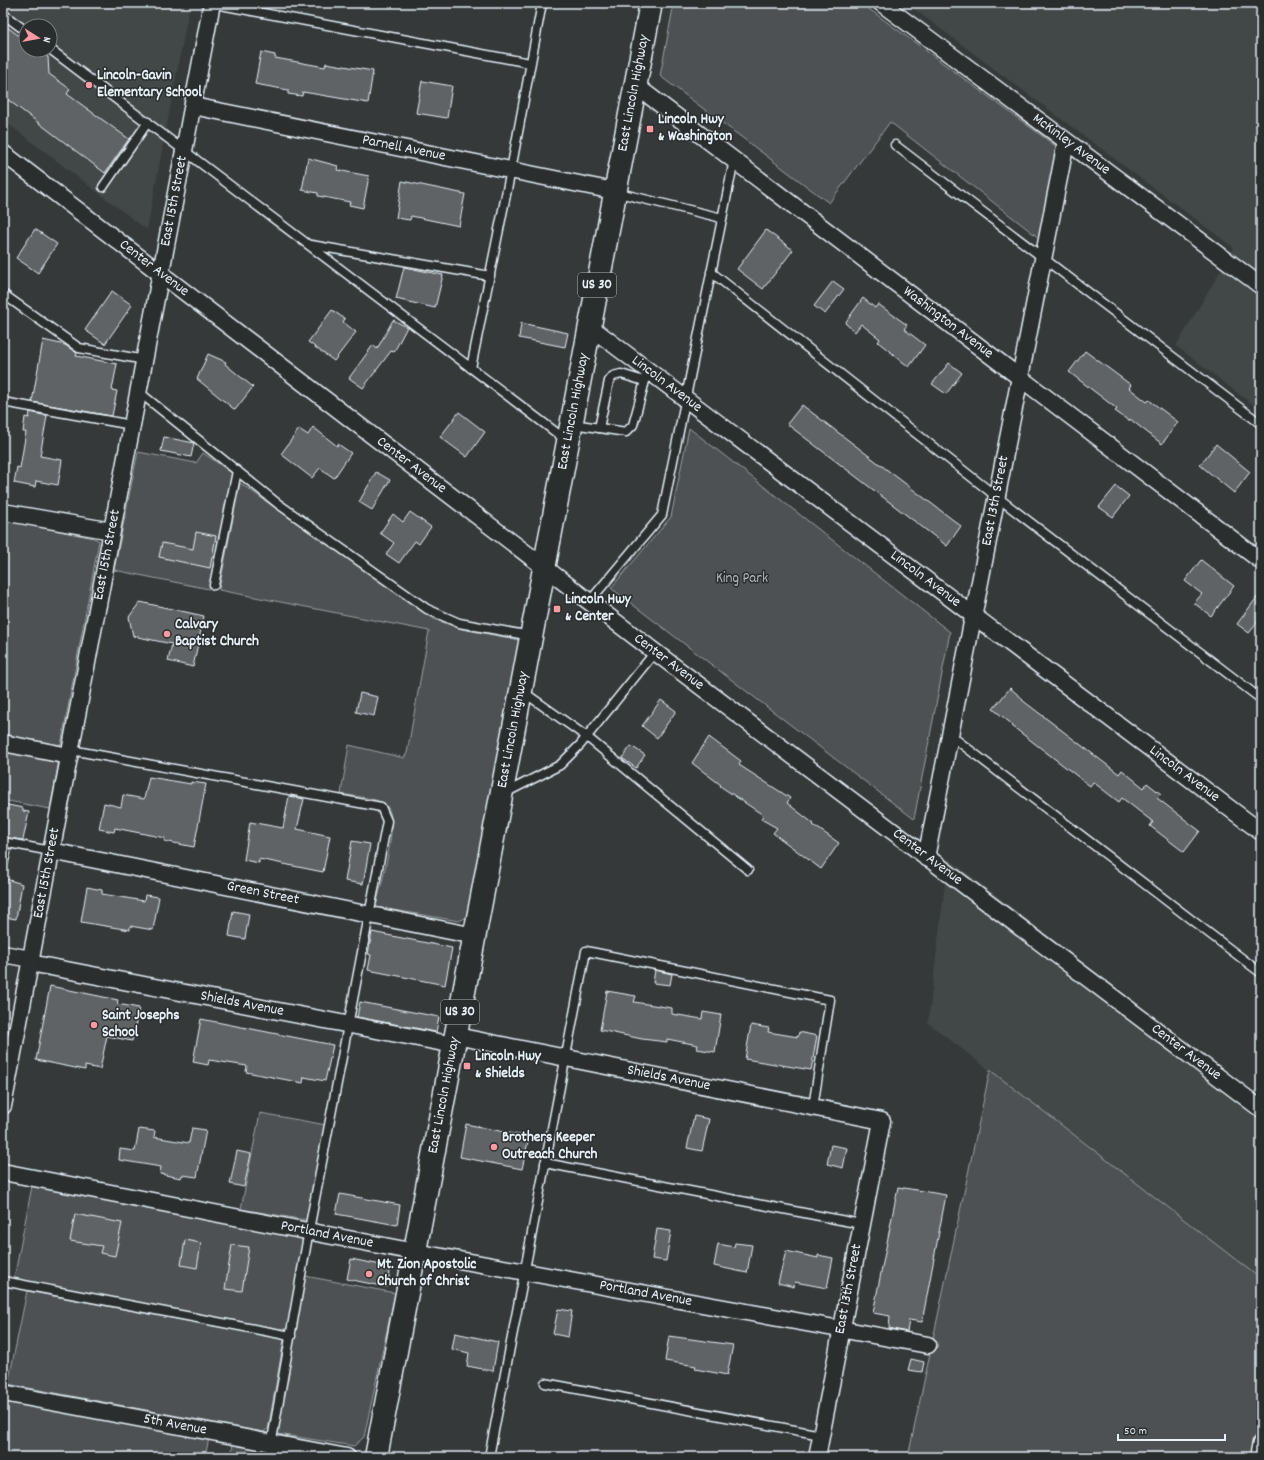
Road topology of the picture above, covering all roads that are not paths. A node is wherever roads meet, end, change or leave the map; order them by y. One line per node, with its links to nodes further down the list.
1 (211, 3): 8 (lane); 10 (street, East 15th Street)
2 (542, 3): 8 (lane)
3 (651, 3): 9 (main road, East Lincoln Highway / US 30)
4 (881, 3): 12 (street, McKinley Avenue)
5 (3, 14): 6 (lane)
6 (18, 25)
7 (58, 55): 11 (lane)
8 (530, 63): 17 (lane)
9 (635, 85): 16 (street, Washington Avenue); 19 (main road, East Lincoln Highway / US 30)
10 (193, 106): 14 (street, East 15th Street); 17 (street, Parnell Avenue)
11 (148, 122): 14 (lane); 18 (lane)
12 (1066, 142): 22 (street, East 13th Street); 26 (street, McKinley Avenue)
13 (895, 145): 22 (lane)
14 (185, 150): 21 (lane); 24 (street, East 15th Street)
15 (3, 154): 24 (street, Center Avenue)
16 (734, 160): 20 (lane); 32 (street, Washington Avenue)
17 (511, 170): 19 (street, Parnell Avenue); 25 (lane)
18 (103, 187)
19 (614, 191): 20 (lane); 28 (main road, East Lincoln Highway / US 30)
20 (722, 218): 23 (lane)
21 (310, 245): 25 (lane); 30 (lane)
22 (1044, 257): 32 (street, East 13th Street); 36 (lane)
23 (711, 272): 34 (lane); 41 (lane)
24 (161, 275): 29 (street, East 15th Street); 45 (street, Center Avenue)
25 (490, 276): 30 (lane)
26 (1261, 286)
27 (3, 294): 29 (lane)
28 (590, 326): 31 (street, Lincoln Avenue); 39 (main road, East Lincoln Highway / US 30)
29 (145, 360): 33 (street, East 15th Street)
30 (471, 368): 39 (lane)
31 (646, 375): 34 (street, Lincoln Avenue); 38 (lane); 38 (lane)
32 (1020, 378): 41 (street, East 13th Street); 44 (street, Washington Avenue)
33 (139, 392): 37 (street, East 15th Street); 40 (lane)
34 (685, 398): 47 (lane); 48 (street, Lincoln Avenue)
35 (3, 402): 37 (lane)
36 (1261, 424)
37 (132, 425): 43 (street, East 15th Street)
38 (599, 428): 39 (lane)
39 (570, 433): 45 (main road, East Lincoln Highway / US 30)
40 (237, 471): 46 (lane); 49 (lane)
41 (997, 497): 48 (street, East 13th Street); 52 (lane)
42 (3, 512): 43 (street)
43 (112, 531): 56 (street, East 15th Street)
44 (1261, 561)
45 (544, 567): 47 (street, Center Avenue); 49 (main road, East Lincoln Highway / US 30)
46 (214, 585)
47 (589, 602): 50 (street, Center Avenue)
48 (974, 616): 53 (street, East 13th Street); 58 (street, Lincoln Avenue)
49 (531, 636): 51 (main road, East Lincoln Highway / US 30)
50 (655, 652): 54 (lane); 61 (street, Center Avenue)
51 (521, 690): 54 (lane); 57 (main road, East Lincoln Highway / US 30)
52 (1261, 699)
53 (950, 735): 61 (street, East 13th Street); 67 (lane)
54 (587, 736): 57 (lane); 62 (lane)
55 (3, 743): 56 (street)
56 (70, 753): 60 (street, East 15th Street); 63 (lane)
57 (502, 794): 64 (main road, East Lincoln Highway / US 30)
58 (1261, 832)
59 (3, 842): 60 (lane)
60 (51, 851): 63 (street, Green Street); 66 (street, East 15th Street)
61 (926, 858): 74 (street, Center Avenue)
62 (748, 870)
63 (370, 915): 64 (street, Green Street); 68 (lane)
64 (475, 936): 69 (main road, East Lincoln Highway / US 30)
65 (3, 954): 66 (street, Shields Avenue)
66 (30, 961): 68 (street, Shields Avenue); 71 (street, East 15th Street)
67 (1261, 973)
68 (348, 1025): 69 (street, Shields Avenue); 79 (lane)
69 (455, 1040): 70 (street, Shields Avenue); 80 (main road, East Lincoln Highway / US 30)
70 (565, 1058): 73 (street, Shields Avenue); 73 (lane); 76 (lane)
71 (7, 1061): 72 (street, East 15th Street)
72 (3, 1106)
73 (813, 1107): 75 (street, Shields Avenue)
74 (1261, 1109)
75 (882, 1121): 78 (street, East 13th Street)
76 (545, 1163): 78 (lane); 81 (lane)
77 (3, 1172): 79 (street, Portland Avenue)
78 (861, 1224): 83 (street, East 13th Street)
79 (309, 1230): 80 (street, Portland Avenue); 84 (lane)
80 (415, 1252): 81 (street, Portland Avenue); 92 (main road, East Lincoln Highway / US 30)
81 (524, 1272): 83 (street, Portland Avenue); 93 (lane)
82 (3, 1281): 84 (lane)
83 (841, 1329): 85 (street, Portland Avenue); 88 (street, East 13th Street)
84 (291, 1336): 90 (lane)
85 (928, 1345)
86 (545, 1383): 88 (lane)
87 (3, 1393): 90 (street, 5th Avenue)
88 (821, 1435): 94 (street, East 13th Street)
89 (1261, 1443): 95 (street)
90 (270, 1450): 91 (street, 5th Avenue)
91 (347, 1457)
92 (376, 1457)
93 (489, 1457)
94 (817, 1457)
95 (1258, 1457)

